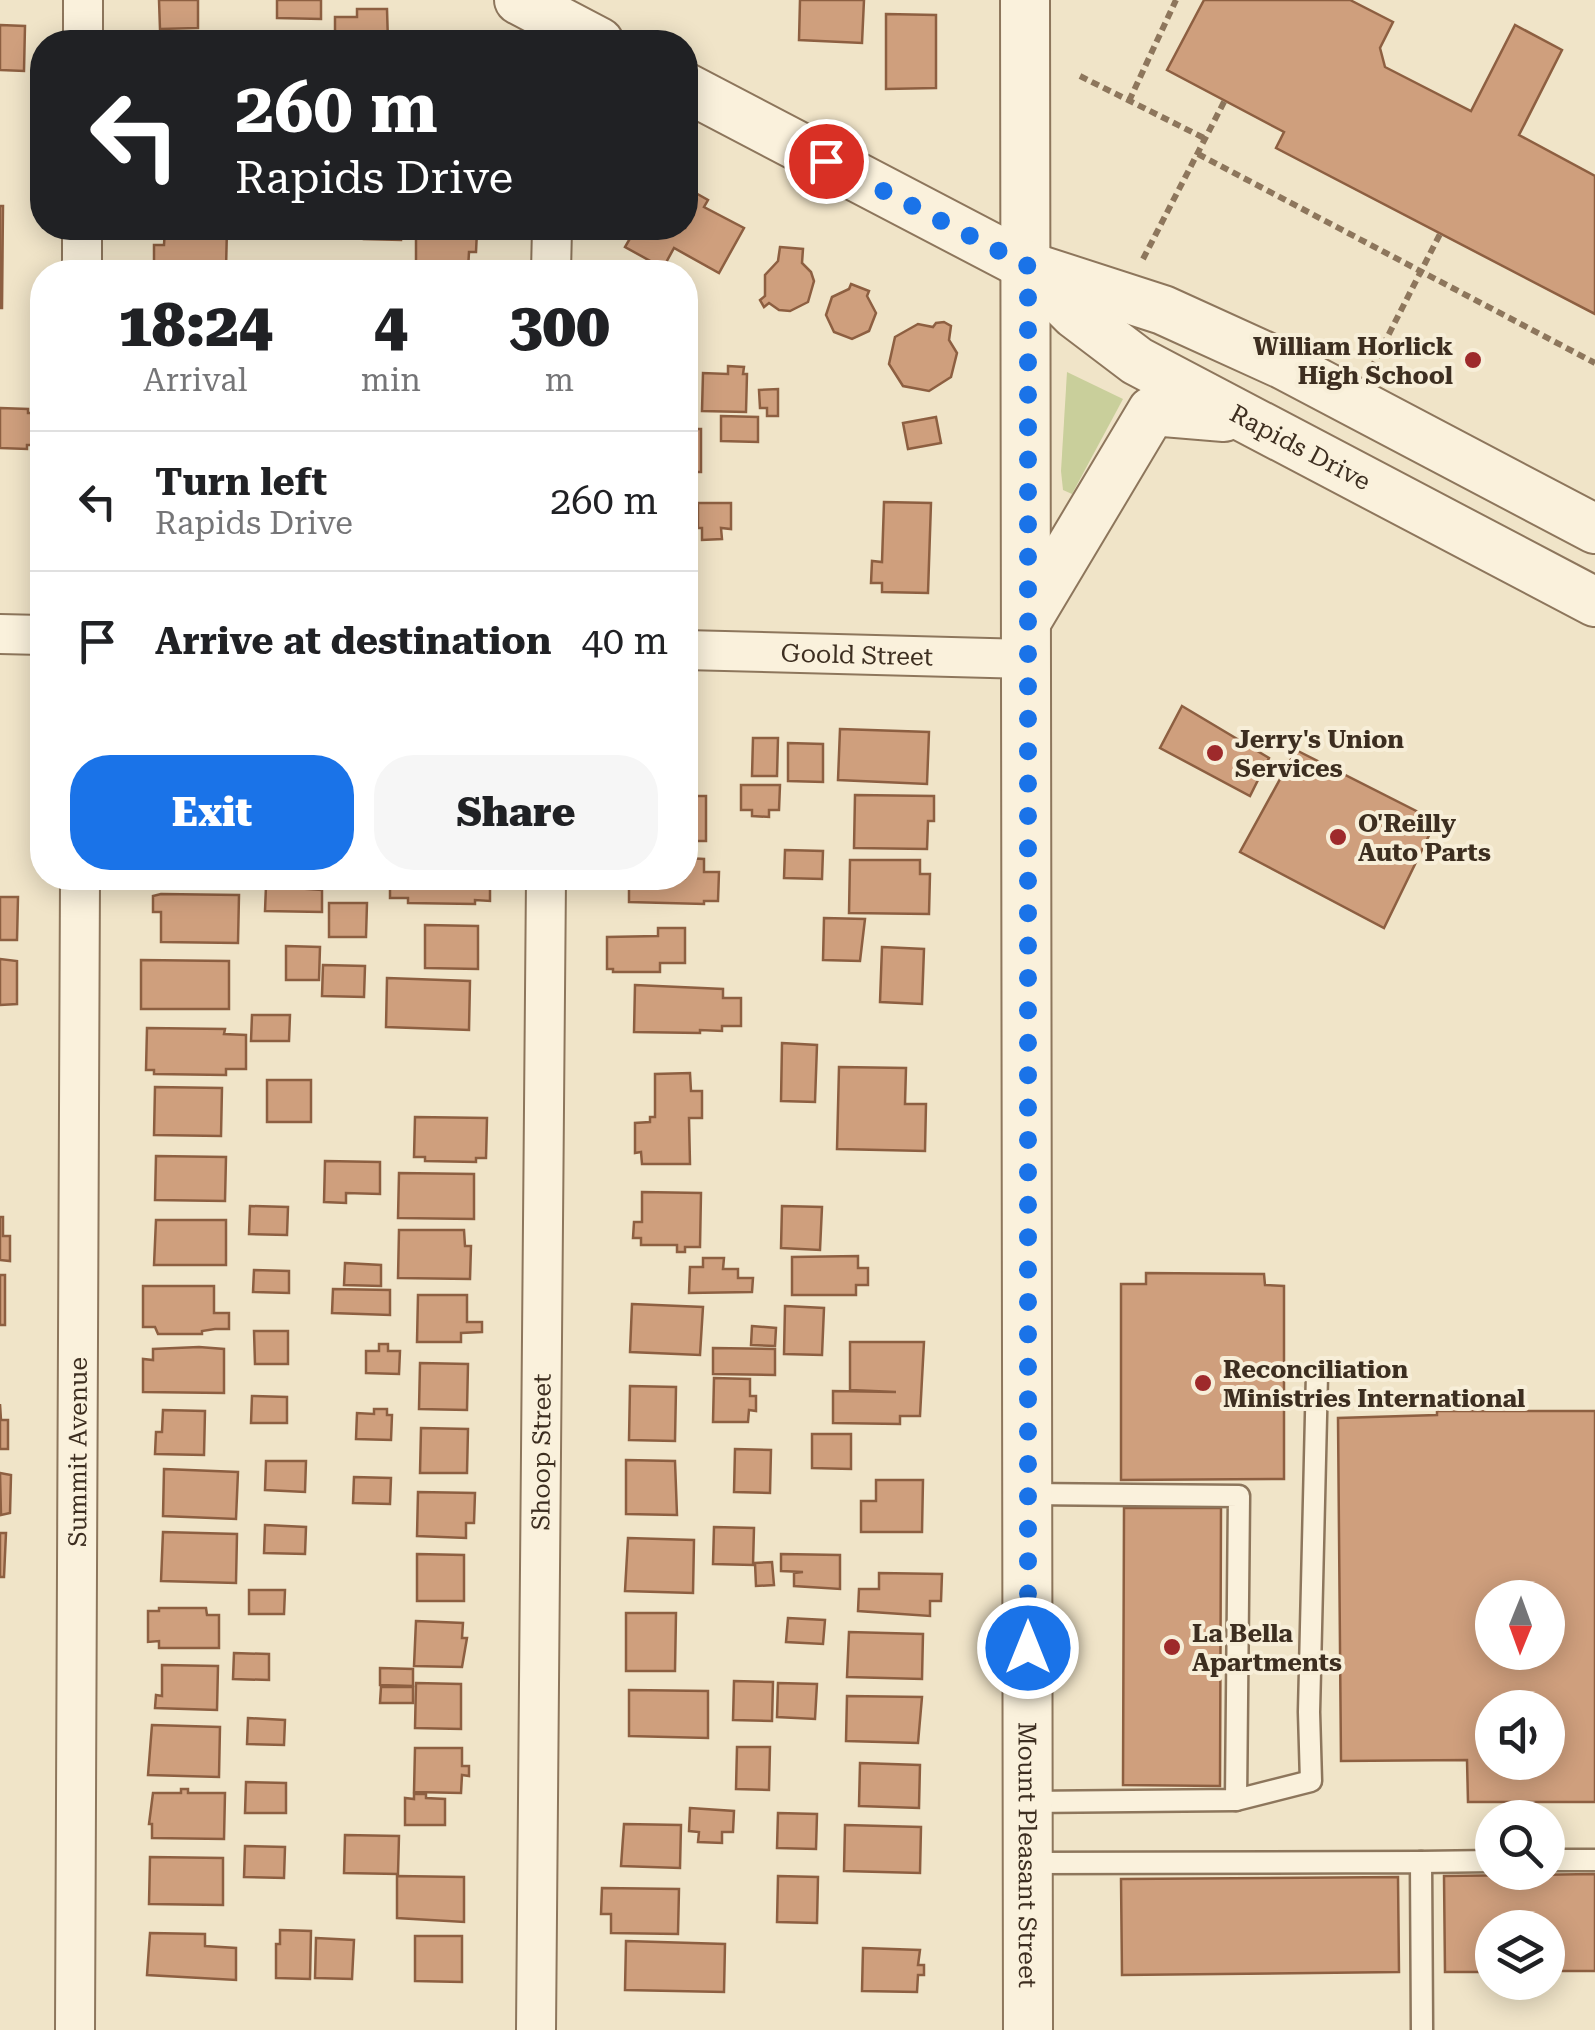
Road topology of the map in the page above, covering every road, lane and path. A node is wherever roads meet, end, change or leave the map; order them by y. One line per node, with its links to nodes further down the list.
1 (83, 0): 5 (street)
2 (1026, 0): 15 (street, Mount Pleasant Street)
3 (1176, 0): 10 (path)
4 (542, 20): 6 (street)
5 (83, 30)
6 (568, 30)
7 (1080, 76): 10 (path)
8 (698, 94): 15 (street, Rapids Drive)
9 (1225, 100): 11 (path)
10 (1129, 101): 11 (path)
11 (1206, 139): 12 (path)
12 (1198, 154): 14 (path); 16 (path)
13 (1440, 234): 16 (path)
14 (1143, 260)
15 (1028, 266): 19 (street, Rapids Drive); 20 (street, Rapids Drive); 24 (street, Mount Pleasant Street)
16 (1421, 271): 17 (path); 18 (path)
17 (1595, 363)
18 (1366, 379)
19 (1254, 421): 21 (street, Rapids Drive); 24 (street)
20 (1595, 529)
21 (1595, 602)
22 (0, 634): 23 (street)
23 (30, 635)
24 (1028, 640): 25 (street, Goold Street); 29 (street, Mount Pleasant Street)
25 (698, 650)
26 (80, 890): 37 (street, Summit Avenue)
27 (546, 890): 38 (street, Shoop Street)
28 (1317, 1374): 30 (lane)
29 (1028, 1494): 30 (lane); 31 (street, Mount Pleasant Street)
30 (1236, 1800): 31 (lane)
31 (1028, 1802): 36 (street, Mount Pleasant Street)
32 (1565, 1860): 33 (lane)
33 (1595, 1860)
34 (1475, 1861): 35 (lane)
35 (1421, 1862): 36 (lane); 40 (lane)
36 (1028, 1863): 39 (street, Mount Pleasant Street)
37 (75, 2030)
38 (536, 2030)
39 (1028, 2030)
40 (1422, 2030)

